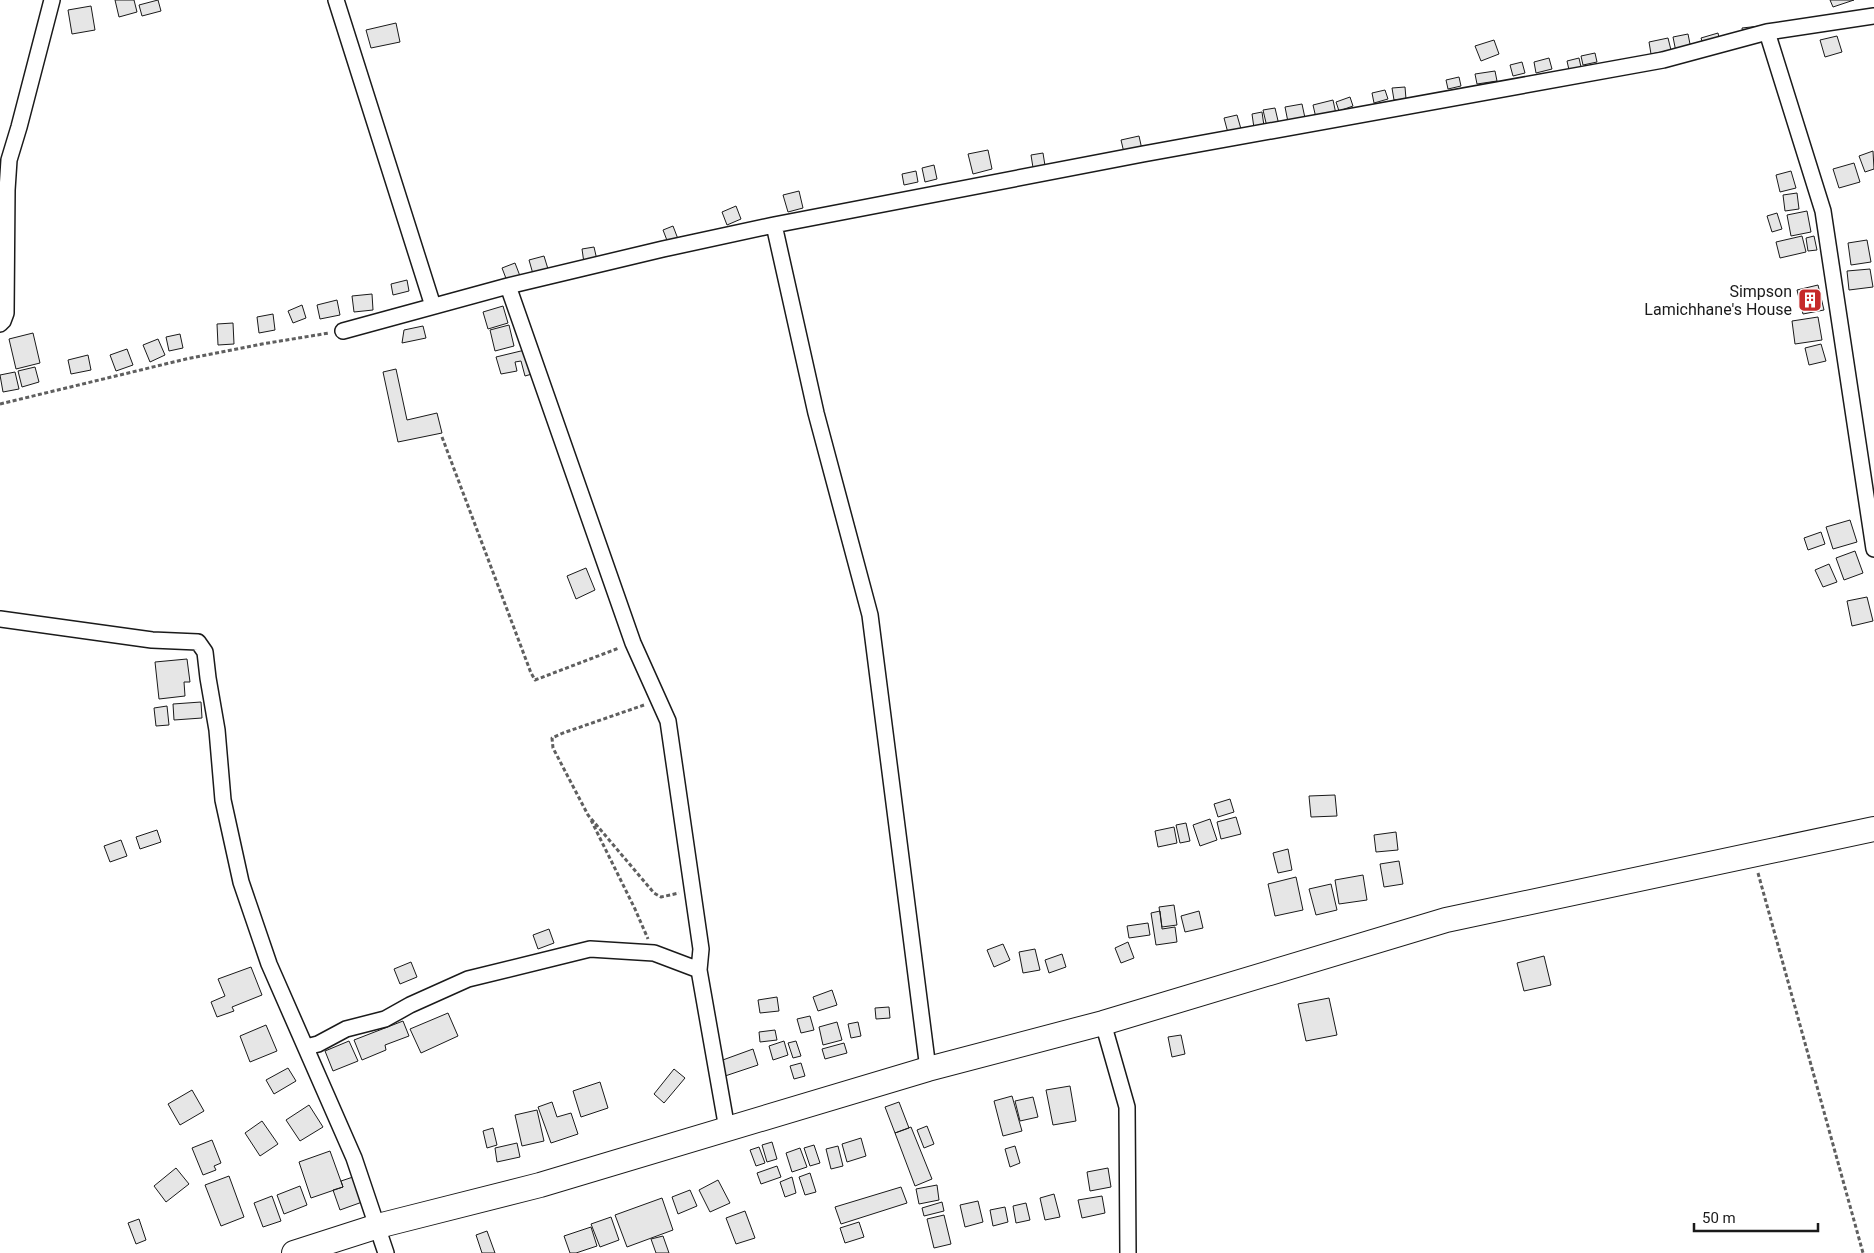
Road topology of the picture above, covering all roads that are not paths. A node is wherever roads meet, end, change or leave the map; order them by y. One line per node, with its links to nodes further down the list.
1 (52, 0): 8 (street)
2 (336, 0): 7 (street)
3 (1874, 16): 4 (street)
4 (1767, 32): 5 (street); 10 (street)
5 (774, 225): 6 (street); 16 (street)
6 (508, 286): 7 (street); 13 (street)
7 (433, 306): 9 (street)
8 (0, 324)
9 (343, 331)
10 (1874, 549)
11 (0, 619): 15 (street)
12 (1874, 829): 14 (main road)
13 (699, 970): 15 (street); 17 (street)
14 (1103, 1023): 16 (main road); 21 (street)
15 (306, 1048): 18 (street)
16 (928, 1069): 17 (main road)
17 (727, 1129): 18 (main road)
18 (378, 1226): 19 (main road); 20 (street)
19 (294, 1253)
20 (386, 1253)
21 (1128, 1253)

